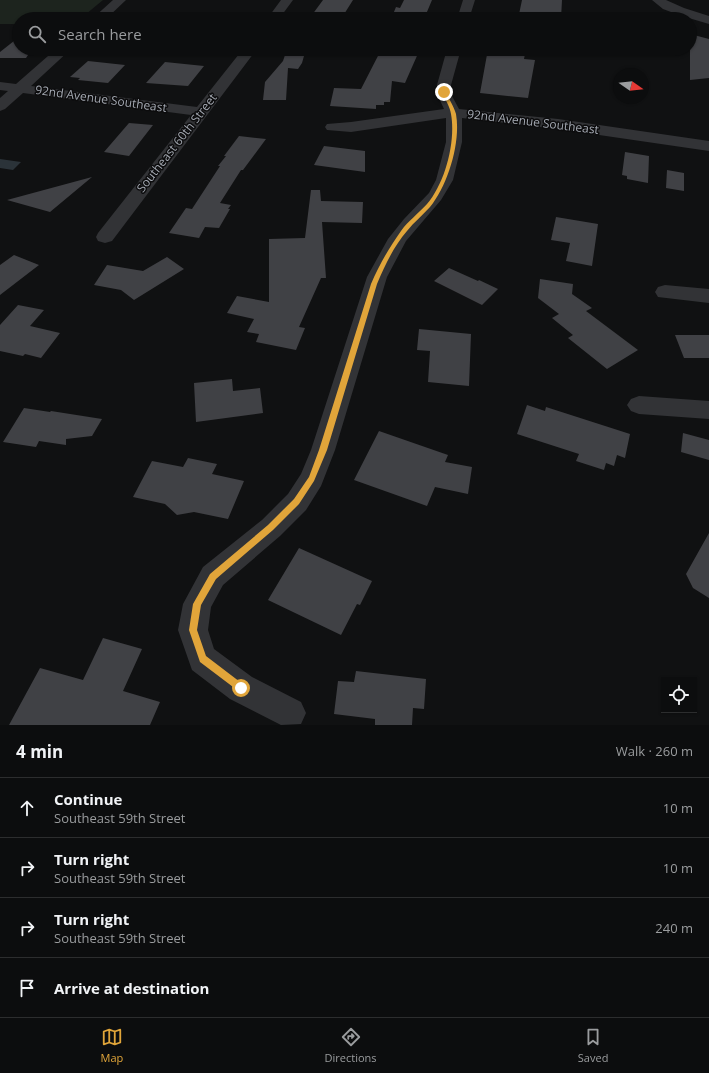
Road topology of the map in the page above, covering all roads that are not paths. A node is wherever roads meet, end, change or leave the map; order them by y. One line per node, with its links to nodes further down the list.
1 (120, 0): 5 (street)
2 (287, 0): 6 (street)
3 (469, 0): 7 (street)
4 (658, 0): 8 (street)
5 (106, 12)
6 (278, 12)
7 (465, 12)
8 (673, 12)
9 (697, 18): 10 (street)
10 (709, 20)
11 (56, 56): 15 (street)
12 (245, 56): 17 (street, Southeast 60th Street)
13 (452, 56): 18 (street)
14 (0, 86): 15 (street, 92nd Avenue Southeast)
15 (20, 88): 16 (street); 17 (street, 92nd Avenue Southeast)
16 (0, 106)
17 (201, 112): 21 (street, Southeast 60th Street)
18 (453, 113): 19 (street, 92nd Avenue Southeast); 20 (street, 92nd Avenue Southeast); 26 (street)
19 (333, 127)
20 (709, 146)
21 (105, 237)
22 (665, 292): 23 (street)
23 (709, 296)
24 (639, 405): 25 (street)
25 (709, 410)
26 (290, 713)

